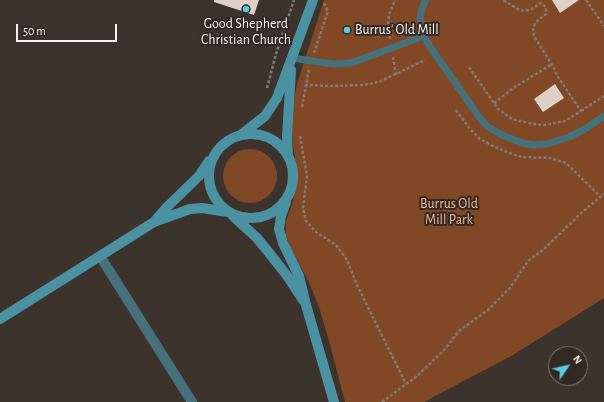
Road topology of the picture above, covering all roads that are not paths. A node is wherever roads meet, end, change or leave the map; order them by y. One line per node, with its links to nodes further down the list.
1 (313, 0): 4 (main road)
2 (426, 0): 3 (lane)
3 (424, 36): 4 (lane); 5 (lane)
4 (292, 58): 6 (main road); 8 (main road)
5 (604, 116)
6 (240, 135): 7 (main road); 8 (main road)
7 (217, 150): 10 (main road); 11 (main road)
8 (288, 156): 9 (main road)
9 (288, 196): 10 (main road); 13 (main road)
10 (230, 214): 11 (main road); 13 (main road)
11 (154, 222): 12 (main road)
12 (100, 256): 14 (main road); 15 (street)
13 (306, 305): 16 (main road)
14 (0, 319)
15 (192, 402)
16 (334, 402)

